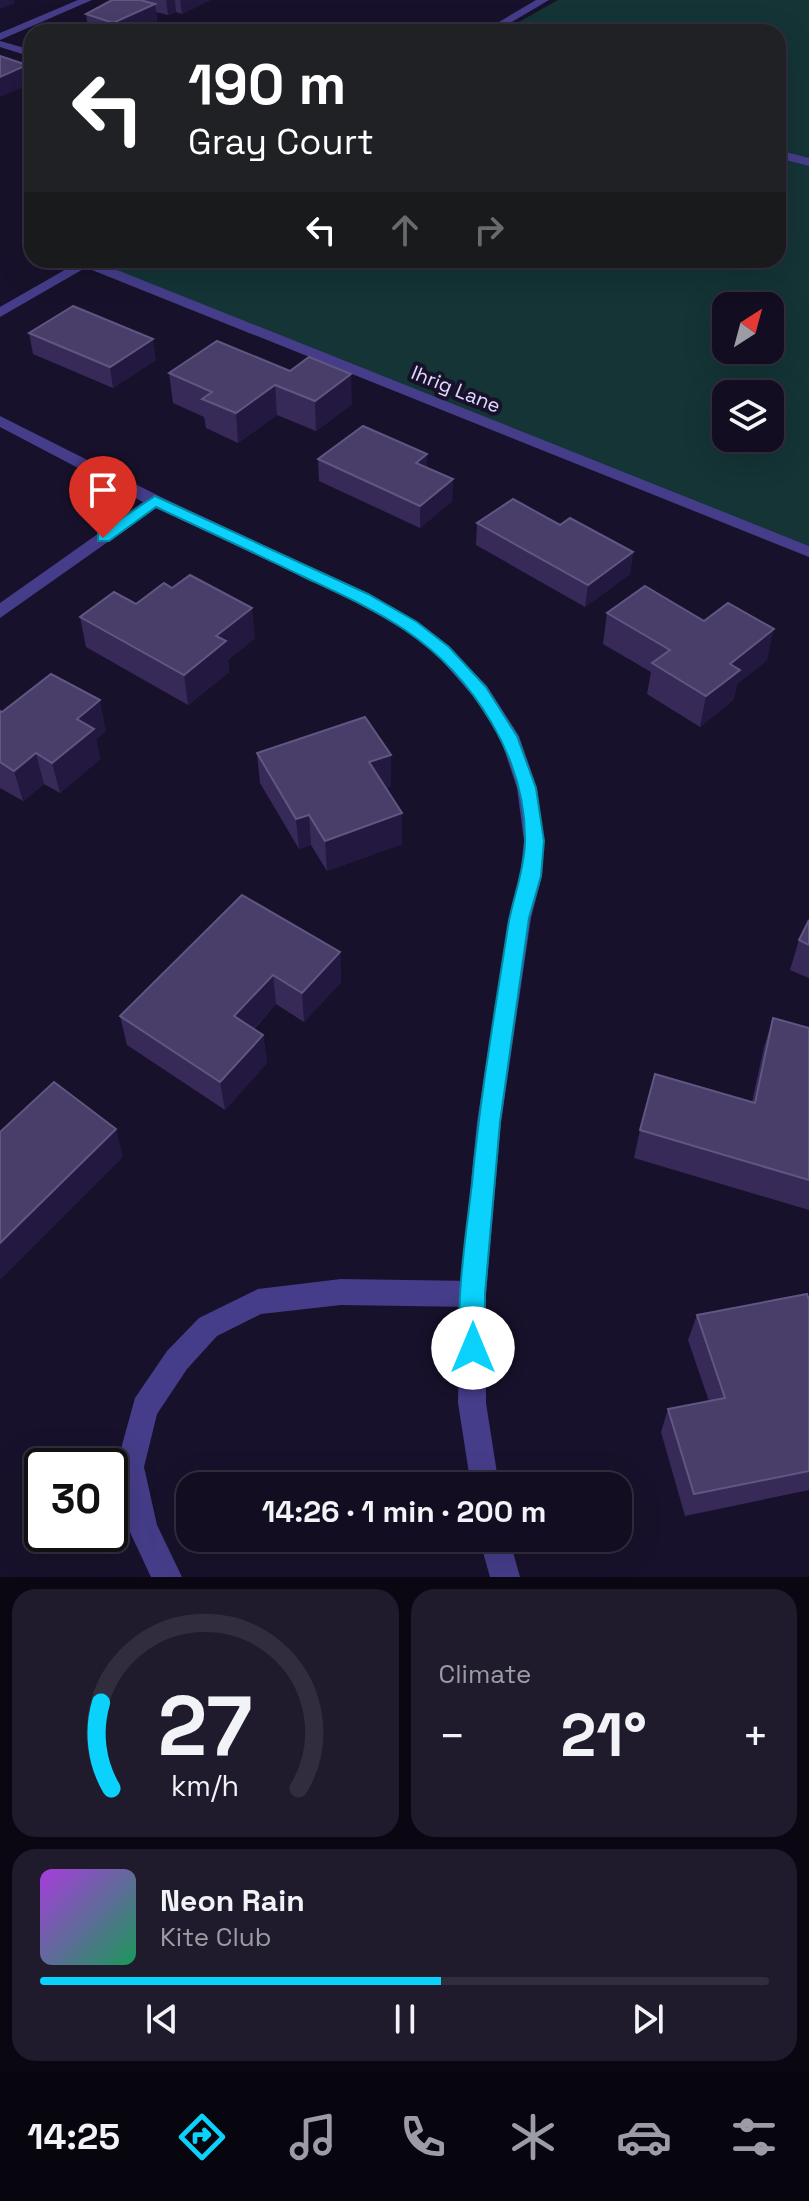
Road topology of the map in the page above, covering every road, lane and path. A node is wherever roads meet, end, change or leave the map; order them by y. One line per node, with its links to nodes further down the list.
1 (87, 0): 3 (street)
2 (544, 0): 4 (street)
3 (31, 24)
4 (501, 24)
5 (24, 27): 6 (street)
6 (0, 37)
7 (0, 44): 8 (street)
8 (24, 52)
9 (786, 156): 10 (street)
10 (809, 162)
11 (78, 268): 13 (street)
12 (107, 268): 16 (street, Ihrig Lane)
13 (0, 313)
14 (0, 421): 15 (street)
15 (155, 501): 17 (street); 18 (street)
16 (809, 552)
17 (0, 612)
18 (473, 1294): 19 (street); 21 (street)
19 (483, 1472)
20 (498, 1552): 22 (street)
21 (167, 1577)
22 (505, 1577)

